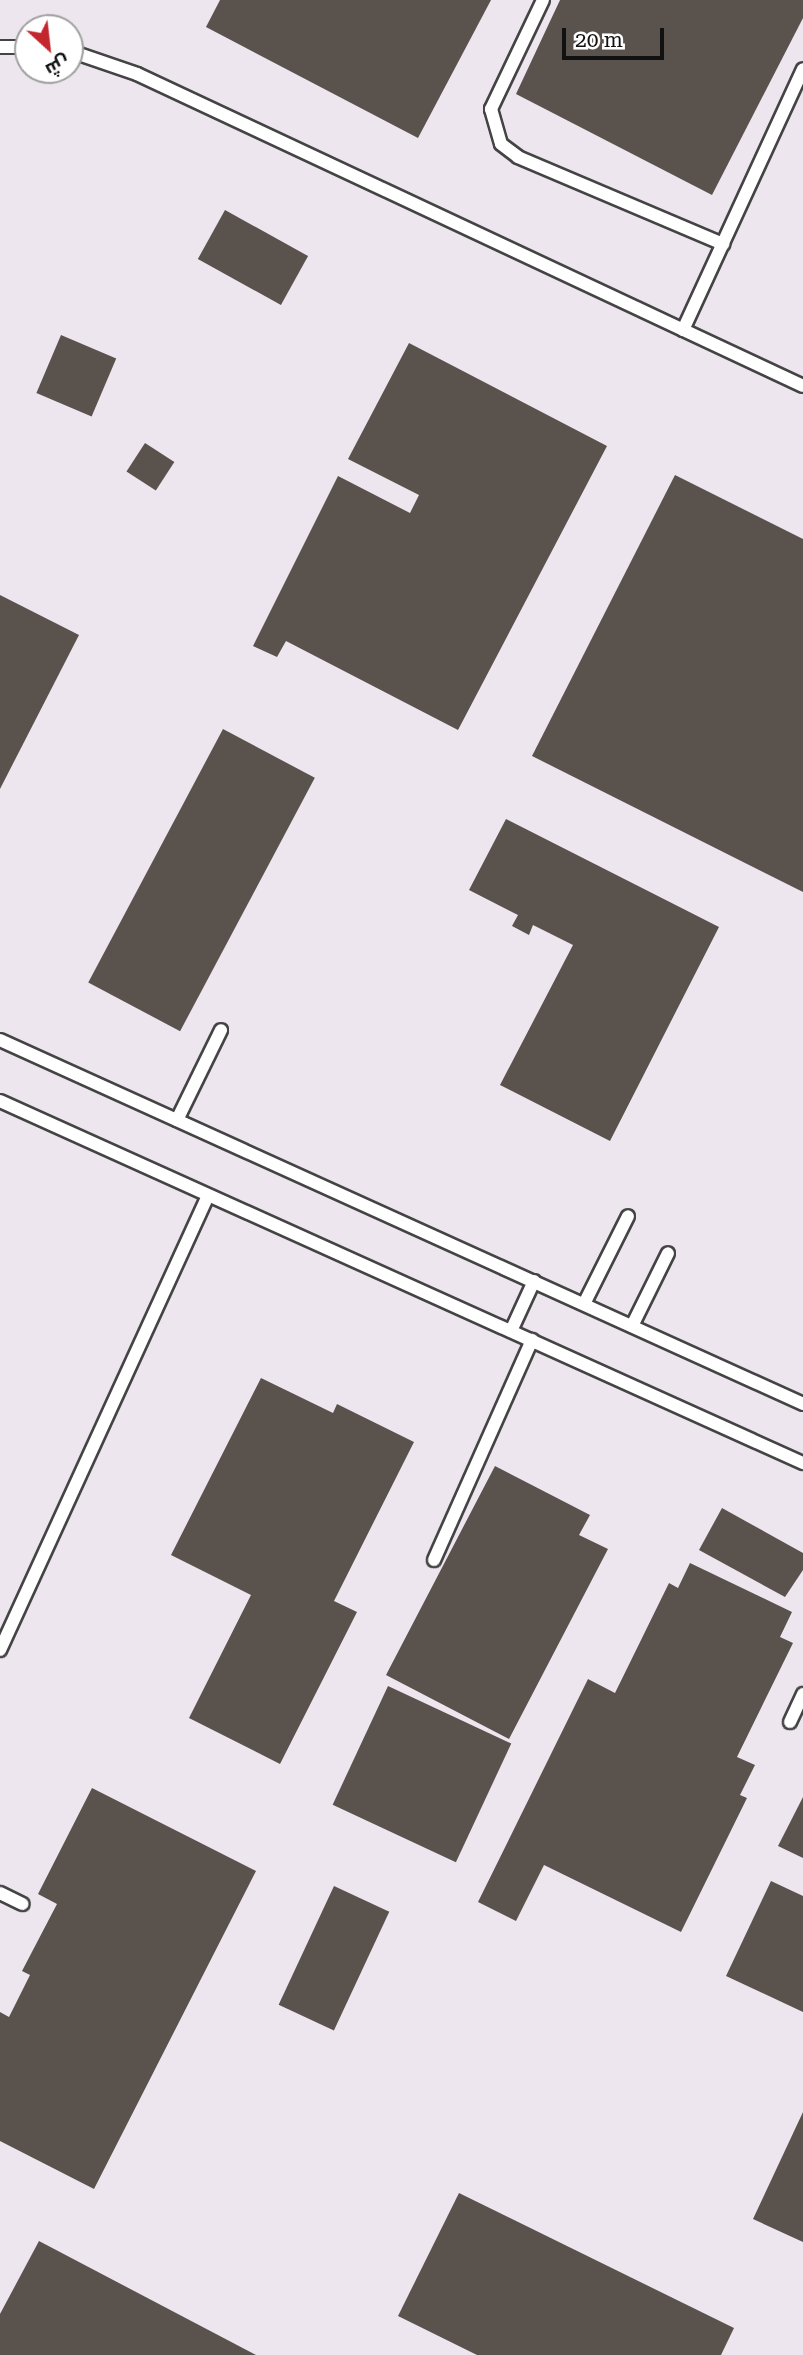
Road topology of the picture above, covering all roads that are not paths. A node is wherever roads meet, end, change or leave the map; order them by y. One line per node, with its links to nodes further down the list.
1 (543, 0): 4 (lane)
2 (84, 56): 5 (lane)
3 (803, 69): 4 (lane)
4 (723, 244): 5 (lane)
5 (683, 330): 6 (lane)
6 (803, 386)
7 (221, 1030): 10 (lane)
8 (0, 1040): 10 (lane)
9 (0, 1101): 11 (lane)
10 (177, 1120): 14 (lane)
11 (208, 1196): 17 (lane); 22 (lane)
12 (628, 1216): 15 (lane)
13 (668, 1253): 16 (lane)
14 (534, 1281): 15 (lane); 17 (lane)
15 (584, 1304): 16 (lane)
16 (632, 1326): 19 (lane)
17 (511, 1331): 18 (lane)
18 (532, 1340): 20 (lane); 21 (lane)
19 (803, 1404)
20 (803, 1463)
21 (434, 1560)
22 (0, 1650)
23 (803, 1694): 24 (lane)
24 (790, 1722)
25 (0, 1893): 26 (lane)
26 (23, 1904)

